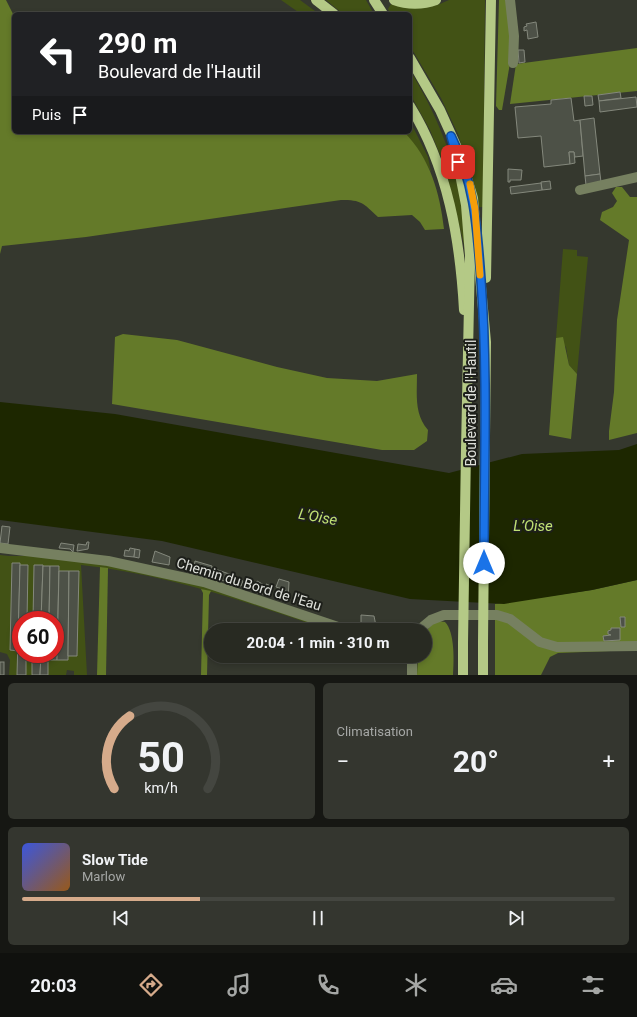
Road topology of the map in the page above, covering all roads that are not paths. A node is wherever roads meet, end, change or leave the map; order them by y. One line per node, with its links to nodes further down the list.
1 (316, 0): 7 (main road)
2 (374, 0): 8 (main road)
3 (394, 0): 4 (main road)
4 (436, 0)
5 (491, 0): 15 (main road)
6 (510, 0): 10 (street)
7 (331, 12)
8 (382, 12)
9 (412, 62): 12 (main road, Boulevard de l'Hautil)
10 (513, 63)
11 (412, 110): 16 (main road)
12 (451, 136): 15 (main road, Boulevard de l'Hautil); 16 (main road, Boulevard de l'Hautil)
13 (637, 177): 14 (street)
14 (580, 190)
15 (486, 342): 24 (main road, Boulevard de l'Hautil, bridge)
16 (467, 368): 23 (main road, Boulevard de l'Hautil, bridge)
17 (0, 548): 18 (street, Chemin du Bord de l'Eau)
18 (326, 623)
19 (428, 623): 20 (street)
20 (637, 646)
21 (412, 663): 22 (street)
22 (412, 675)
23 (463, 675)
24 (483, 675)

